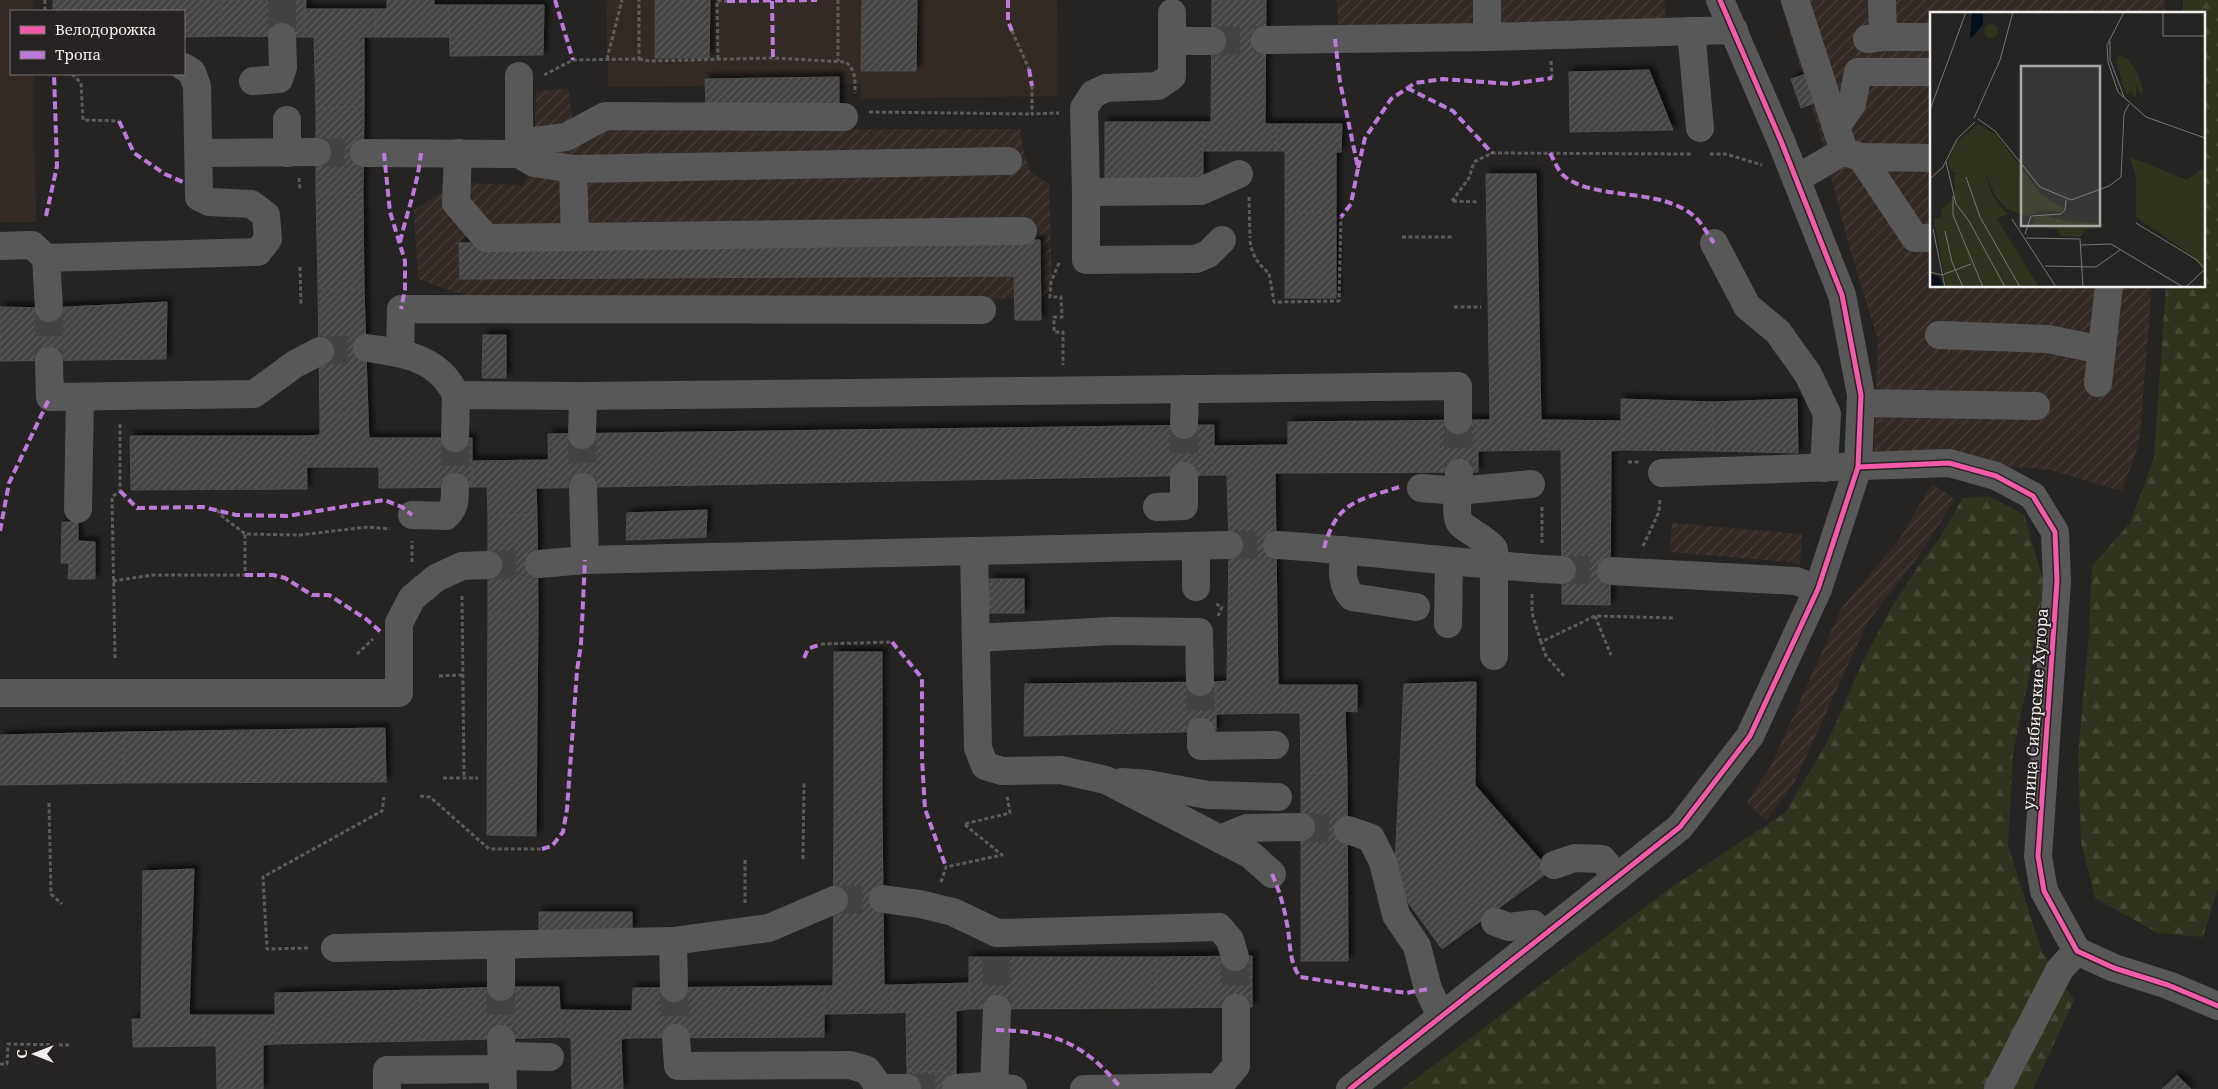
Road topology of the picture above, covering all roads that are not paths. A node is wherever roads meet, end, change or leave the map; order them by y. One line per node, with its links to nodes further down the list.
1 (1486, 0): 10 (street)
2 (1720, 0): 6 (street)
3 (1795, 0): 15 (street)
4 (1882, 0): 9 (street)
5 (1172, 13): 12 (street)
6 (1734, 30): 7 (street); 34 (street)
7 (1691, 31): 10 (street); 22 (street)
8 (282, 37): 18 (street)
9 (1930, 37)
10 (1487, 38): 11 (street)
11 (1265, 40)
12 (1172, 41): 13 (street); 35 (street)
13 (1212, 41)
14 (1930, 62): 15 (street)
15 (1816, 64): 23 (street)
16 (185, 68): 26 (street)
17 (1930, 72): 23 (street)
18 (253, 81)
19 (519, 82): 24 (street)
20 (853, 110): 24 (street)
21 (286, 120): 27 (street)
22 (1702, 145)
23 (1847, 145): 30 (street); 34 (street); 38 (street)
24 (519, 148): 29 (street); 32 (street)
25 (317, 152): 27 (street)
26 (199, 153): 27 (street); 42 (street)
27 (287, 153)
28 (364, 153): 29 (street)
29 (458, 153): 37 (street)
30 (1930, 158)
31 (1008, 161): 32 (street)
32 (572, 169): 37 (street)
33 (1239, 174): 35 (street)
34 (1796, 179): 57 (street)
35 (1086, 192): 39 (street)
36 (1023, 231): 37 (street)
37 (575, 237)
38 (1930, 238)
39 (1222, 240)
40 (1714, 243): 64 (street)
41 (0, 246): 42 (street)
42 (46, 258): 44 (street)
43 (2109, 288): 48 (street)
44 (49, 308)
45 (982, 310): 50 (street)
46 (1939, 336): 48 (street)
47 (367, 348): 50 (street)
48 (2102, 350): 52 (street)
49 (320, 351): 56 (street)
50 (400, 353): 54 (street)
51 (49, 361): 56 (street)
52 (2098, 382)
53 (1185, 389): 55 (street); 59 (street); 60 (street)
54 (456, 395): 55 (street); 62 (street)
55 (583, 396): 61 (street)
56 (80, 397): 73 (street)
57 (1862, 403): 58 (street); 63 (street)
58 (2036, 406)
59 (1458, 420)
60 (1184, 425)
61 (582, 435)
62 (455, 438)
63 (1858, 467): 64 (street, улица Сибирские Хутора); 88 (street); 112 (street, улица Сибирские Хутора)
64 (1824, 468): 65 (street, улица Сибирские Хутора)
65 (1662, 473)
66 (1184, 476): 72 (street)
67 (1459, 482): 68 (street); 71 (street); 84 (street)
68 (1531, 484)
69 (455, 487): 74 (street)
70 (583, 487): 80 (street)
71 (1421, 488)
72 (1157, 507)
73 (78, 509)
74 (403, 522)
75 (1229, 545): 77 (street)
76 (1277, 545): 78 (street)
77 (1196, 546): 79 (street); 87 (street)
78 (1344, 550): 81 (street); 89 (street)
79 (974, 551): 80 (street); 91 (street)
80 (585, 560): 82 (street)
81 (1449, 562): 84 (street); 90 (street)
82 (539, 564)
83 (488, 565): 94 (street)
84 (1495, 566): 85 (street); 92 (street)
85 (1562, 570)
86 (1620, 571): 88 (street)
87 (1196, 588)
88 (1818, 589): 104 (street)
89 (1416, 607)
90 (1448, 624)
91 (976, 638): 93 (street); 97 (street)
92 (1494, 656)
93 (1200, 682)
94 (0, 693)
95 (1201, 732): 96 (street)
96 (1275, 744)
97 (1106, 780): 98 (street); 101 (street)
98 (1278, 797)
99 (1301, 827): 101 (street)
100 (1348, 830): 119 (street)
101 (1220, 839): 103 (street)
102 (1554, 865): 104 (street)
103 (1272, 874)
104 (1617, 877): 108 (street)
105 (883, 899): 113 (street)
106 (834, 900): 109 (street)
107 (1495, 922): 108 (street)
108 (1543, 935): 119 (street)
109 (673, 941): 110 (street); 115 (street)
110 (501, 946): 111 (street); 114 (street)
111 (335, 948)
112 (2078, 951): 116 (street); 130 (street)
113 (1235, 957)
114 (501, 987)
115 (674, 988)
116 (2218, 1006)
117 (1236, 1008): 128 (street)
118 (997, 1009): 125 (street)
119 (1441, 1016): 129 (street)
120 (676, 1038): 127 (street)
121 (550, 1057): 122 (street)
122 (502, 1063): 126 (street)
123 (907, 1088): 127 (street)
124 (956, 1088): 125 (street)
125 (1004, 1088)
126 (387, 1089)
127 (878, 1089)
128 (1084, 1089)
129 (1350, 1089)
130 (1998, 1089)

